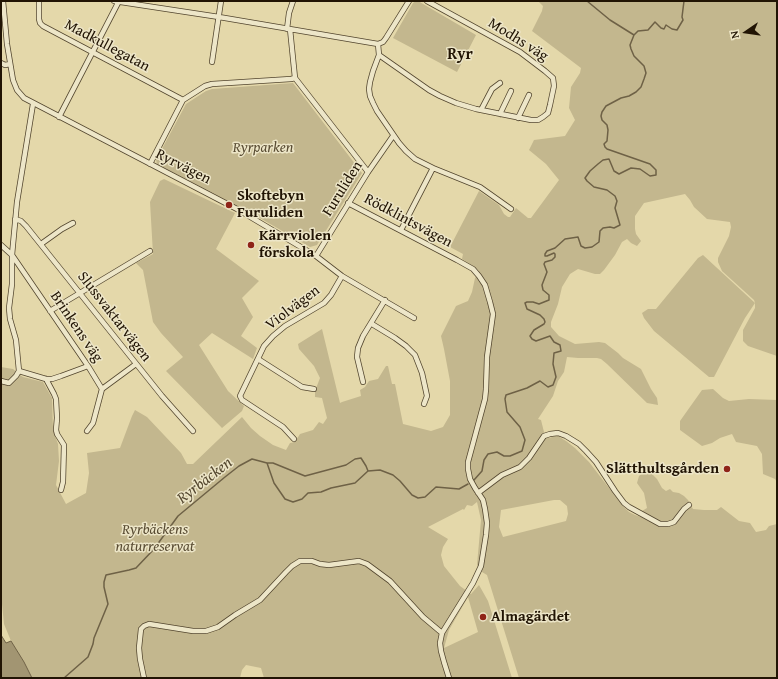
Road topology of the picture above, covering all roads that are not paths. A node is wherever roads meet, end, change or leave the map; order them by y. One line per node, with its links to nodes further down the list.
1 (3, 1): 15 (street, Ryrvägen)
2 (39, 1): 11 (street, Madkullegatan)
3 (117, 1): 8 (street); 11 (street)
4 (221, 1): 8 (street)
5 (293, 1): 9 (street)
6 (409, 1): 10 (street)
7 (426, 1): 25 (street, Modhs väg)
8 (219, 17): 9 (street); 13 (street)
9 (289, 29): 10 (street); 16 (street)
10 (378, 44): 12 (street)
11 (93, 52): 20 (street, Madkullegatan); 24 (street)
12 (379, 55): 22 (street); 26 (street)
13 (212, 62)
14 (1, 63): 15 (street)
15 (10, 64): 21 (street, Ryrvägen)
16 (295, 78): 20 (street); 29 (street)
17 (500, 83): 22 (street)
18 (511, 91): 23 (street)
19 (529, 95): 25 (street)
20 (183, 100): 27 (street)
21 (34, 104): 24 (street, Ryrvägen); 32 (street)
22 (481, 110): 23 (street)
23 (500, 114): 25 (street)
24 (59, 117): 27 (street, Ryrvägen)
25 (518, 118)
26 (393, 136): 28 (street); 29 (street, Furuliden)
27 (150, 164): 39 (street, Ryrvägen)
28 (433, 168): 31 (street); 34 (street)
29 (368, 172): 30 (street, Furuliden)
30 (348, 203): 34 (street, Rödklintsvägen); 39 (street, Furuliden)
31 (511, 209)
32 (15, 219): 35 (street, Slussvaktarvägen); 38 (street)
33 (73, 223): 35 (street)
34 (401, 230): 60 (street, Rödklintsvägen)
35 (41, 244): 41 (street, Slussvaktarvägen)
36 (1, 245): 38 (street, Brinkens väg)
37 (150, 251): 41 (street)
38 (12, 256): 43 (street, Brinkens väg); 49 (street)
39 (316, 256): 40 (street, Ryrvägen)
40 (342, 276): 42 (street, Ryrvägen); 46 (street, Violvägen)
41 (80, 293): 43 (street); 47 (street, Slussvaktarvägen)
42 (385, 300): 44 (street, Ryrvägen); 45 (street)
43 (50, 312): 48 (street, Brinkens väg)
44 (414, 318)
45 (372, 324): 52 (street); 55 (street)
46 (258, 360): 54 (street); 58 (street, Violvägen)
47 (136, 364): 53 (street); 57 (street, Slussvaktarvägen)
48 (88, 366): 50 (street); 53 (street, Brinkens väg)
49 (19, 371): 50 (street); 51 (street)
50 (46, 379): 59 (street)
51 (1, 381)
52 (363, 382)
53 (102, 389): 56 (street)
54 (314, 389)
55 (424, 404)
56 (87, 431)
57 (193, 431)
58 (294, 439)
59 (61, 490)
60 (478, 493): 61 (street); 62 (street, Rödklintsvägen)
61 (689, 505)
62 (442, 634): 63 (street); 64 (street)
63 (144, 678)
64 (449, 678)

